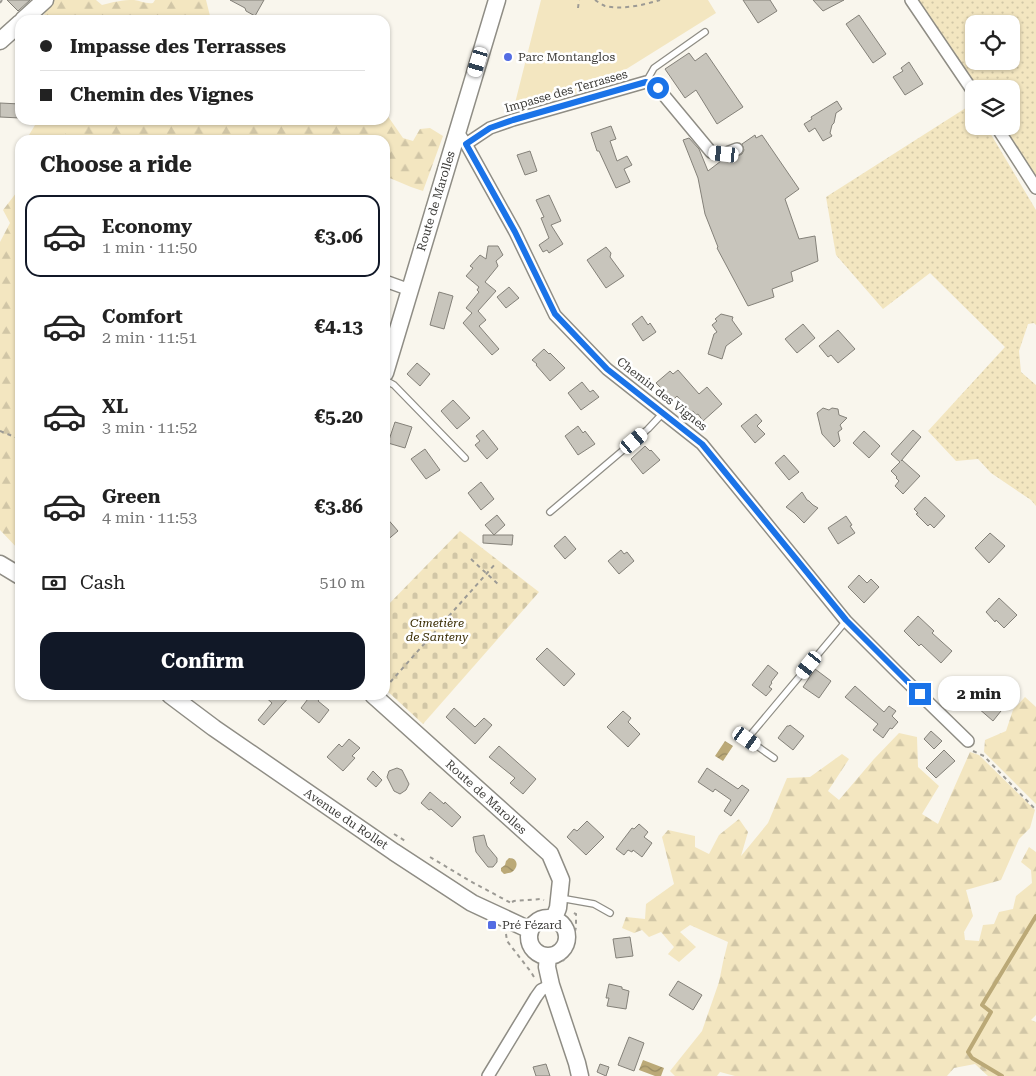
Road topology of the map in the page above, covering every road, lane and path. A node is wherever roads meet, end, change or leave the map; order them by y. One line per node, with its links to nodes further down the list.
1 (2, 0): 8 (path)
2 (45, 0): 10 (street)
3 (497, 0): 17 (street, Route de Marolles)
4 (579, 0): 9 (path)
5 (595, 0): 6 (path)
6 (660, 0)
7 (910, 0): 14 (street)
8 (0, 3)
9 (578, 8)
10 (28, 15)
11 (15, 28): 13 (street)
12 (705, 32): 15 (lane)
13 (0, 41)
14 (965, 80)
15 (646, 82): 17 (street, Impasse des Terrasses); 18 (street, Impasse des Terrasses)
16 (1002, 135): 19 (street)
17 (461, 137): 21 (street, Route de Marolles); 24 (street, Chemin des Vignes)
18 (736, 148)
19 (1036, 188)
20 (390, 283): 21 (street)
21 (410, 290): 22 (street, Route de Marolles)
22 (390, 356)
23 (390, 383): 27 (lane)
24 (663, 413): 28 (lane); 35 (street, Chemin des Vignes)
25 (0, 431): 26 (path)
26 (15, 437)
27 (465, 458)
28 (550, 512)
29 (470, 559): 33 (path)
30 (496, 563): 33 (path)
31 (0, 564): 32 (street)
32 (15, 573)
33 (486, 574): 34 (path); 36 (path)
34 (500, 586)
35 (846, 620): 39 (street, Chemin des Vignes); 40 (lane)
36 (390, 682)
37 (177, 700): 45 (street, Avenue du Rollet)
38 (379, 700): 42 (street, Route de Marolles)
39 (968, 741): 41 (path)
40 (774, 758)
41 (1036, 810)
42 (559, 898): 43 (lane); 44 (street, Route de Marolles)
43 (610, 913)
44 (554, 918): 45 (street); 46 (street)
45 (530, 930): 46 (street)
46 (548, 956): 47 (street)
47 (551, 985): 48 (street); 49 (street)
48 (488, 1076)
49 (580, 1076)

